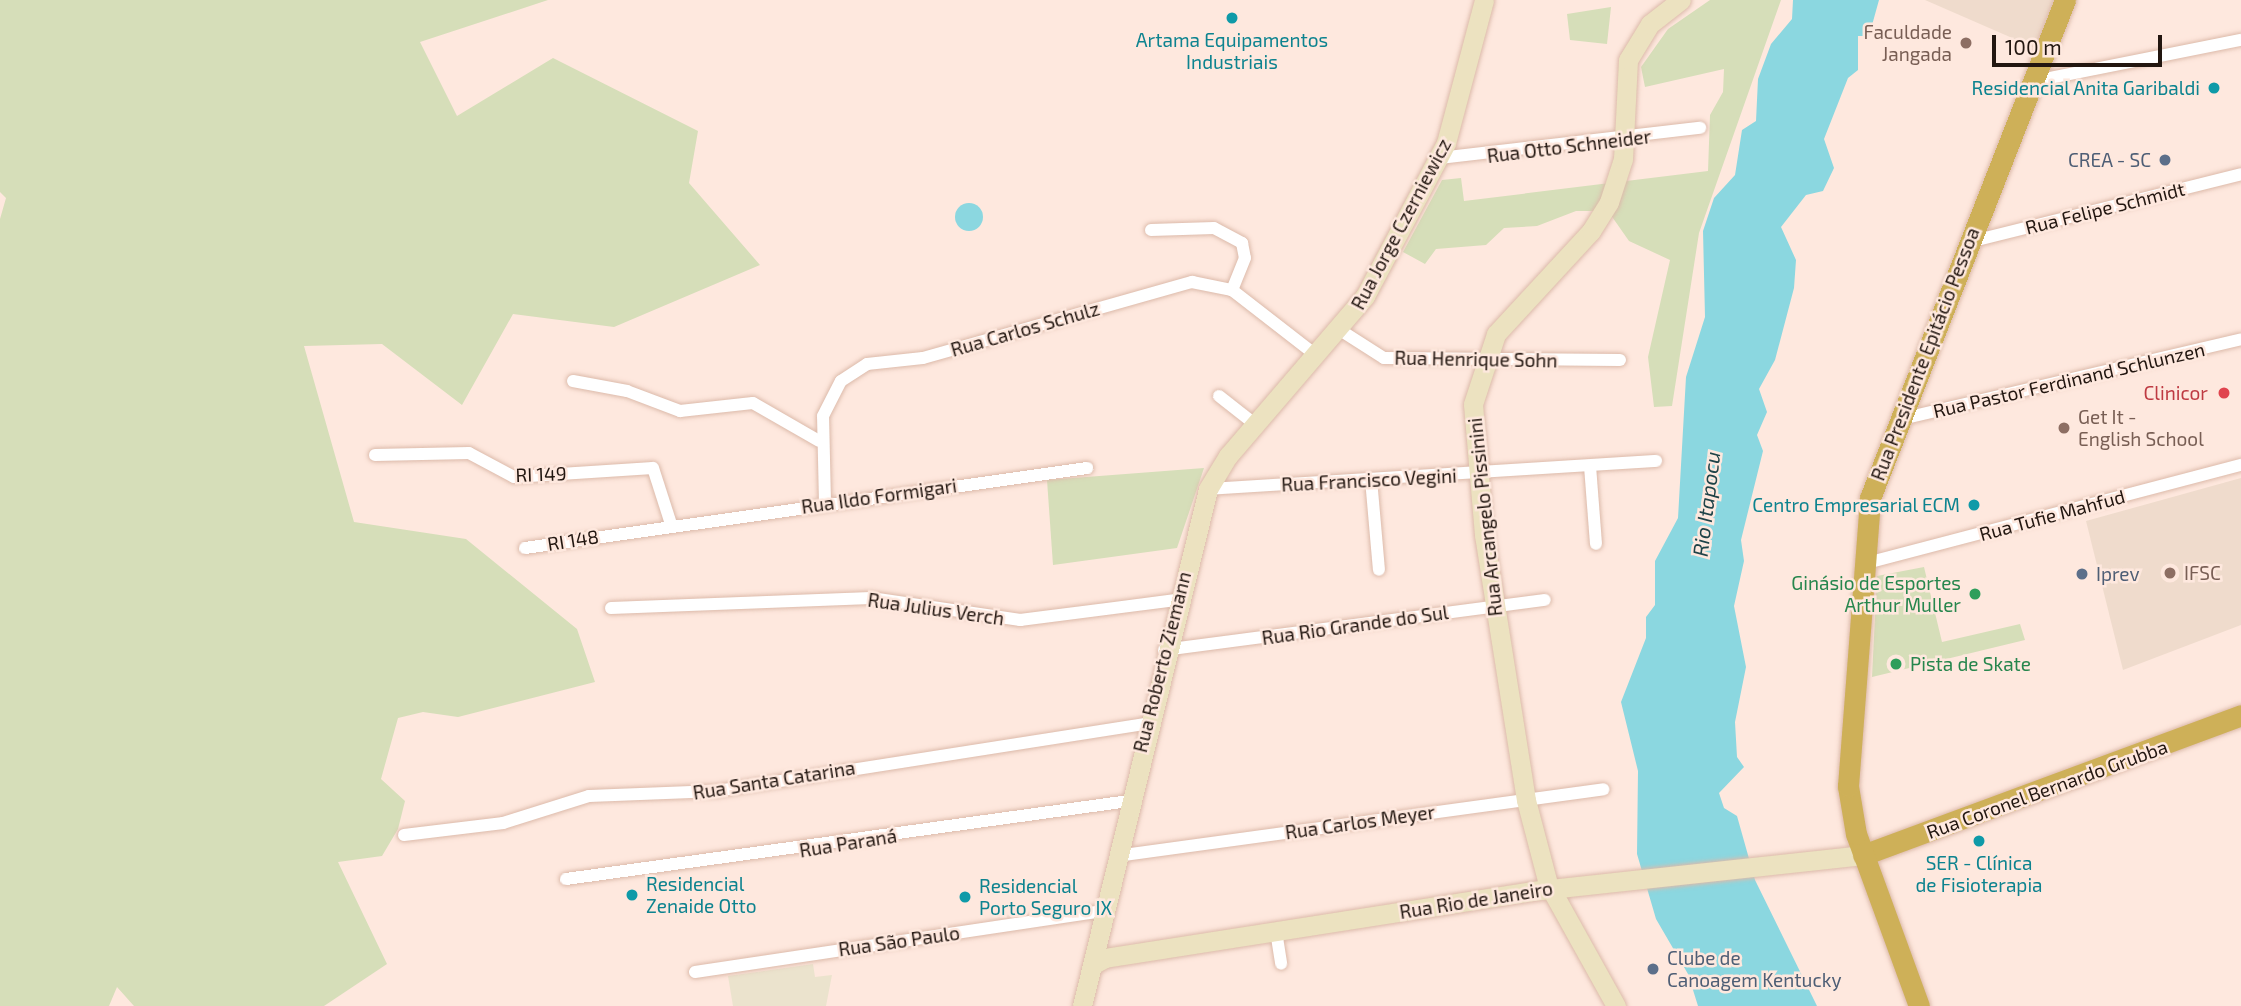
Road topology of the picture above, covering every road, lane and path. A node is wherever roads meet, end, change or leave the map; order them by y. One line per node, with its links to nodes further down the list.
1 (1484, 0): 8 (main road, Rua Jorge Czerniewicz)
2 (1681, 0): 7 (main road, Rua Arcangelo Pissinini)
3 (2065, 0): 5 (highway, Rua Presidente Epitácio Pessoa)
4 (2241, 40): 5 (street)
5 (2035, 81): 11 (highway, Rua Presidente Epitácio Pessoa)
6 (1700, 128): 7 (street, Rua Otto Schneider)
7 (1624, 140): 8 (street, Rua Otto Schneider); 16 (main road, Rua Arcangelo Pissinini)
8 (1439, 158): 13 (main road, Rua Jorge Czerniewicz)
9 (2241, 174): 11 (street, Rua Felipe Schmidt)
10 (1151, 230): 12 (street)
11 (1968, 243): 20 (highway, Rua Presidente Epitácio Pessoa)
12 (1232, 290): 15 (street, Rua Carlos Schulz); 22 (street, Rua Carlos Schulz)
13 (1340, 330): 15 (main road, Rua Jorge Czerniewicz); 16 (street, Rua Henrique Sohn)
14 (2241, 339): 20 (street, Rua Pastor Ferdinand Schlunzen)
15 (1317, 356): 21 (main road, Rua Roberto Ziemann)
16 (1483, 360): 17 (street, Rua Henrique Sohn); 28 (main road, Rua Arcangelo Pissinini)
17 (1620, 360)
18 (573, 382): 22 (street)
19 (1219, 396): 21 (street)
20 (1896, 420): 36 (highway, Rua Presidente Epitácio Pessoa)
21 (1256, 425): 30 (main road, Rua Roberto Ziemann)
22 (819, 441): 31 (street, Rua Carlos Schulz)
23 (375, 455): 32 (street, RI 149)
24 (1656, 461): 26 (street, Rua Francisco Vegini)
25 (2241, 465): 36 (street, Rua Tufie Mahfud)
26 (1590, 466): 28 (street, Rua Francisco Vegini); 34 (street)
27 (1087, 468): 31 (street, Rua Ildo Formigari)
28 (1478, 473): 29 (street, Rua Francisco Vegini); 40 (main road, Rua Arcangelo Pissinini)
29 (1371, 479): 30 (street, Rua Francisco Vegini); 37 (street)
30 (1208, 489): 38 (main road, Rua Roberto Ziemann)
31 (825, 503): 32 (street, Rua Ildo Formigari)
32 (671, 524): 33 (street, Rua Ildo Formigari)
33 (620, 532): 35 (street, RI 148)
34 (1596, 544)
35 (525, 548)
36 (1863, 564): 49 (highway, Rua Presidente Epitácio Pessoa)
37 (1379, 570)
38 (1176, 600): 41 (street, Rua Julius Verch); 42 (main road, Rua Roberto Ziemann)
39 (1545, 600): 40 (street, Rua Rio Grande do Sul)
40 (1494, 607): 42 (street, Rua Rio Grande do Sul); 46 (main road, Rua Arcangelo Pissinini)
41 (611, 608)
42 (1164, 650): 44 (main road, Rua Roberto Ziemann)
43 (2235, 719): 49 (highway, Rua Coronel Bernardo Grubba)
44 (1146, 724): 47 (main road, Rua Roberto Ziemann); 48 (street, Rua Santa Catarina)
45 (1603, 789): 46 (street, Rua Carlos Meyer)
46 (1526, 800): 50 (street, Rua Carlos Meyer); 53 (main road, Rua Arcangelo Pissinini)
47 (1129, 801): 50 (main road, Rua Roberto Ziemann); 51 (street, Rua Paraná)
48 (404, 835)
49 (1863, 855): 52 (main road, Rua Rio de Janeiro); 62 (highway, Rua Presidente Epitácio Pessoa)
50 (1117, 856): 54 (main road, Rua Roberto Ziemann)
51 (566, 879)
52 (1585, 885): 53 (main road, Rua Rio de Janeiro); 55 (main road)
53 (1551, 889): 55 (main road, Rua Arcangelo Pissinini); 56 (main road, Rua Rio de Janeiro)
54 (1104, 911): 58 (main road, Rua Roberto Ziemann); 59 (street, Rua São Paulo)
55 (1568, 922): 61 (main road, Rua Arcangelo Pissinini)
56 (1276, 931): 57 (street); 58 (main road, Rua Rio de Janeiro)
57 (1282, 964)
58 (1092, 965): 60 (main road, Rua Roberto Ziemann)
59 (695, 972)
60 (1082, 1006)
61 (1616, 1006)
62 (1919, 1006)

